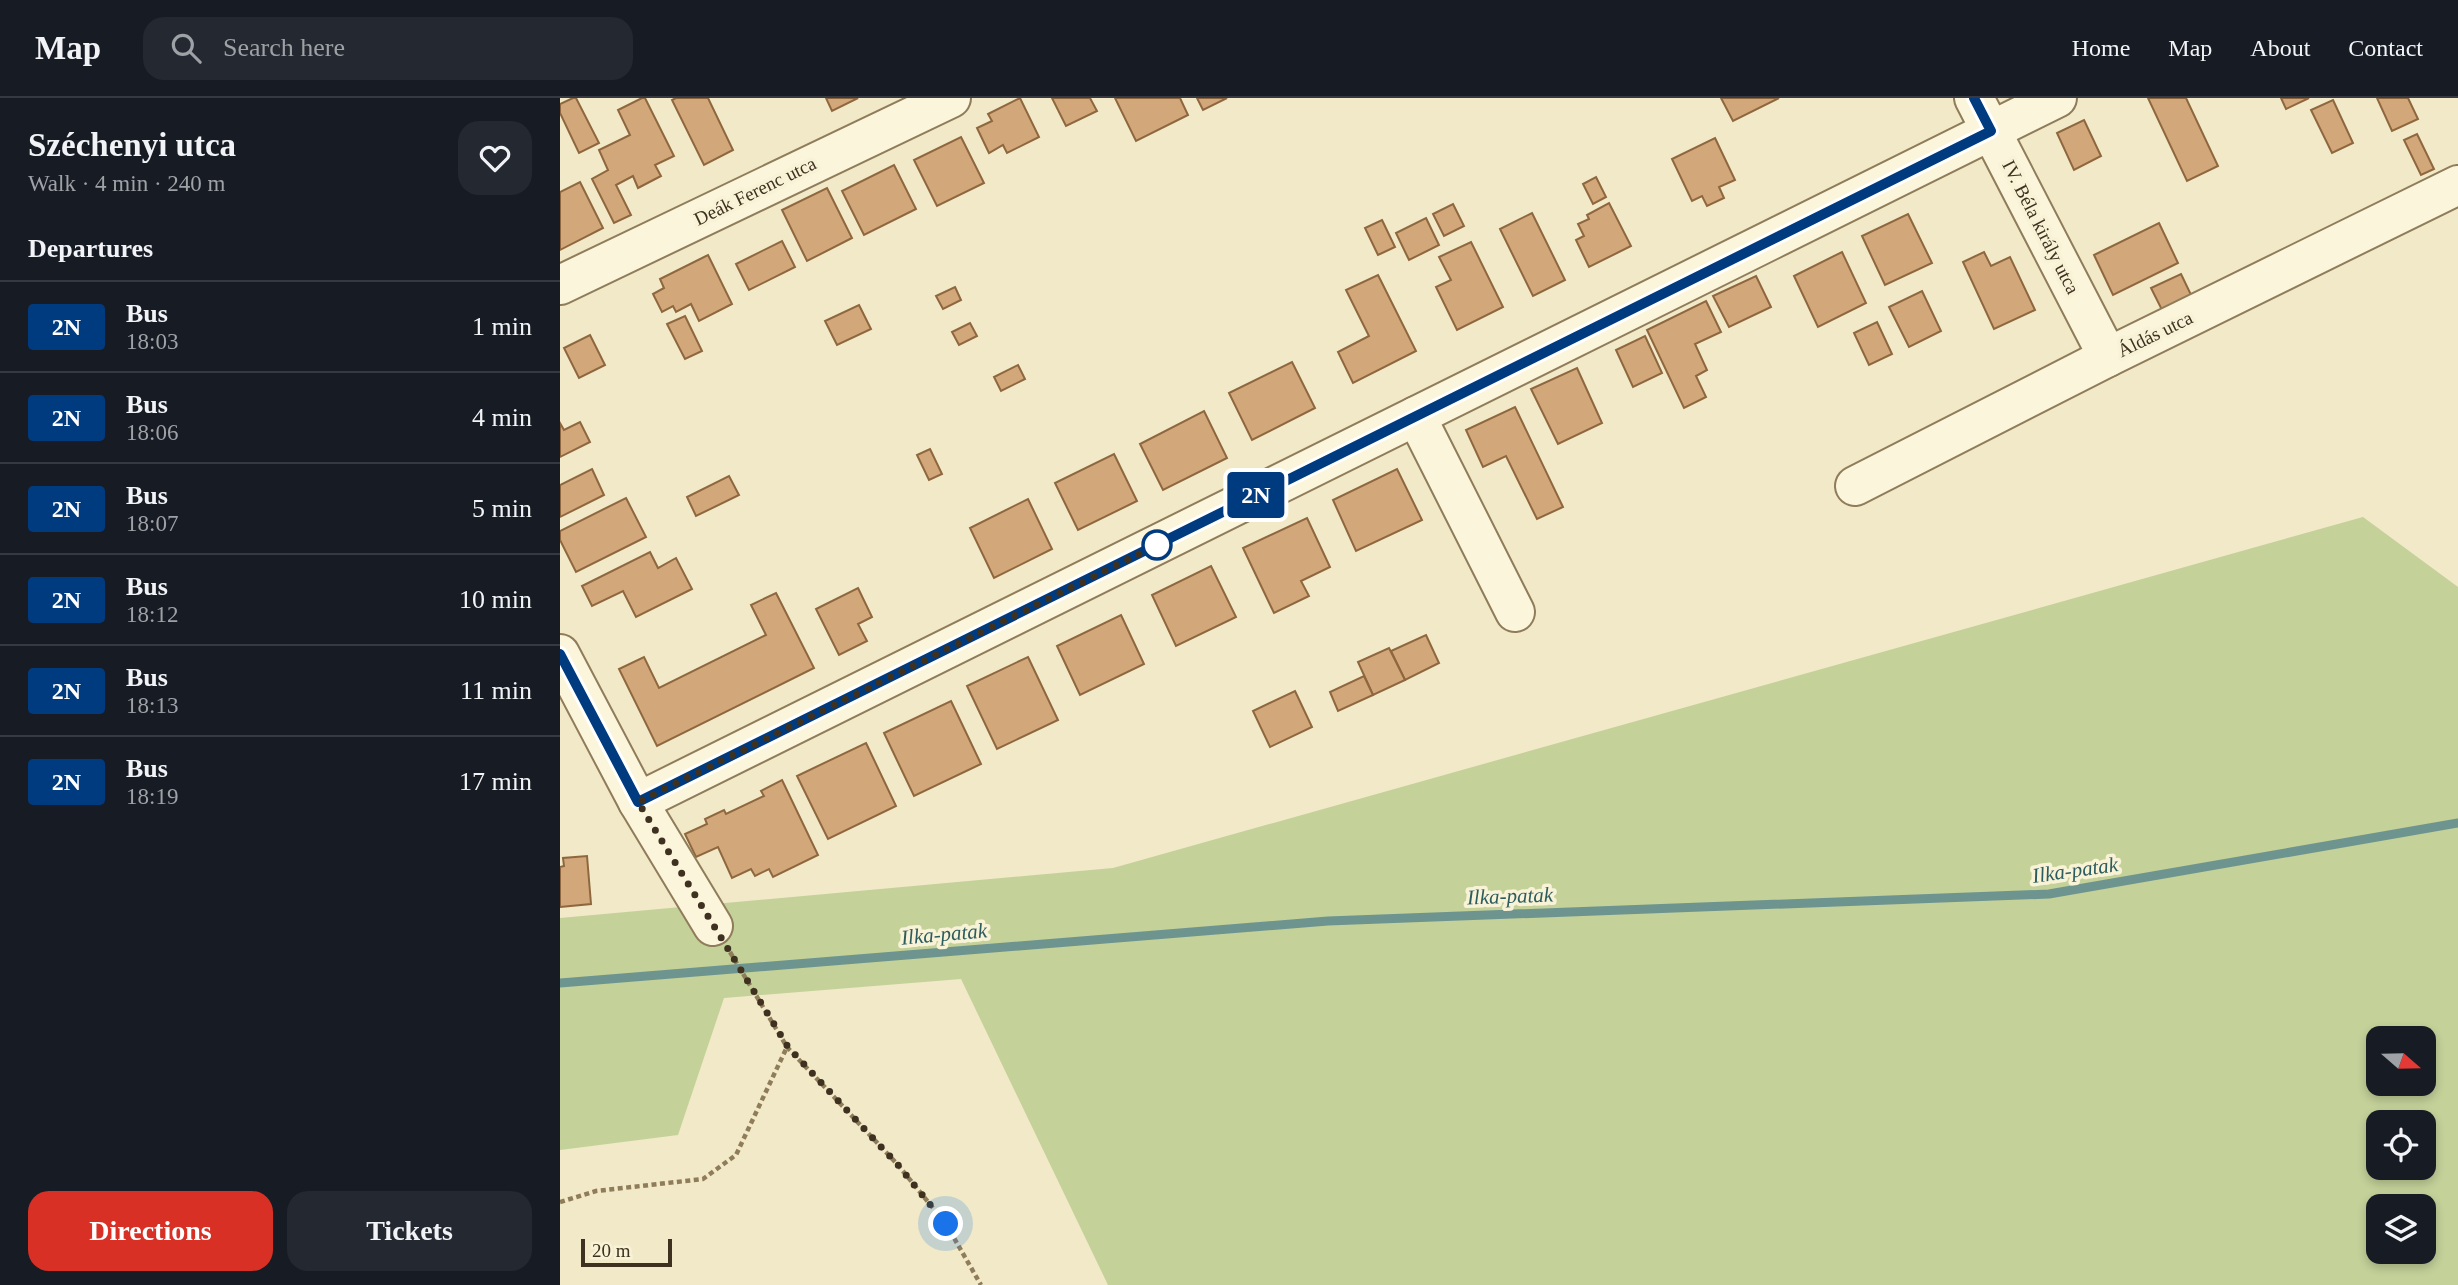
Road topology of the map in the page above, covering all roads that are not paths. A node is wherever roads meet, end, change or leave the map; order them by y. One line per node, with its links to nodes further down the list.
1 (951, 98): 5 (street, Deák Ferenc utca)
2 (2057, 98): 3 (street)
3 (1982, 114): 6 (street, IV. Béla király utca); 7 (street)
4 (2458, 185): 6 (street, Áldás utca)
5 (560, 285)
6 (2108, 357): 8 (street, Áldás utca)
7 (1416, 416): 9 (street); 11 (street)
8 (1854, 486)
9 (1515, 612)
10 (560, 654): 11 (street)
11 (638, 802): 12 (street)
12 (713, 926)

